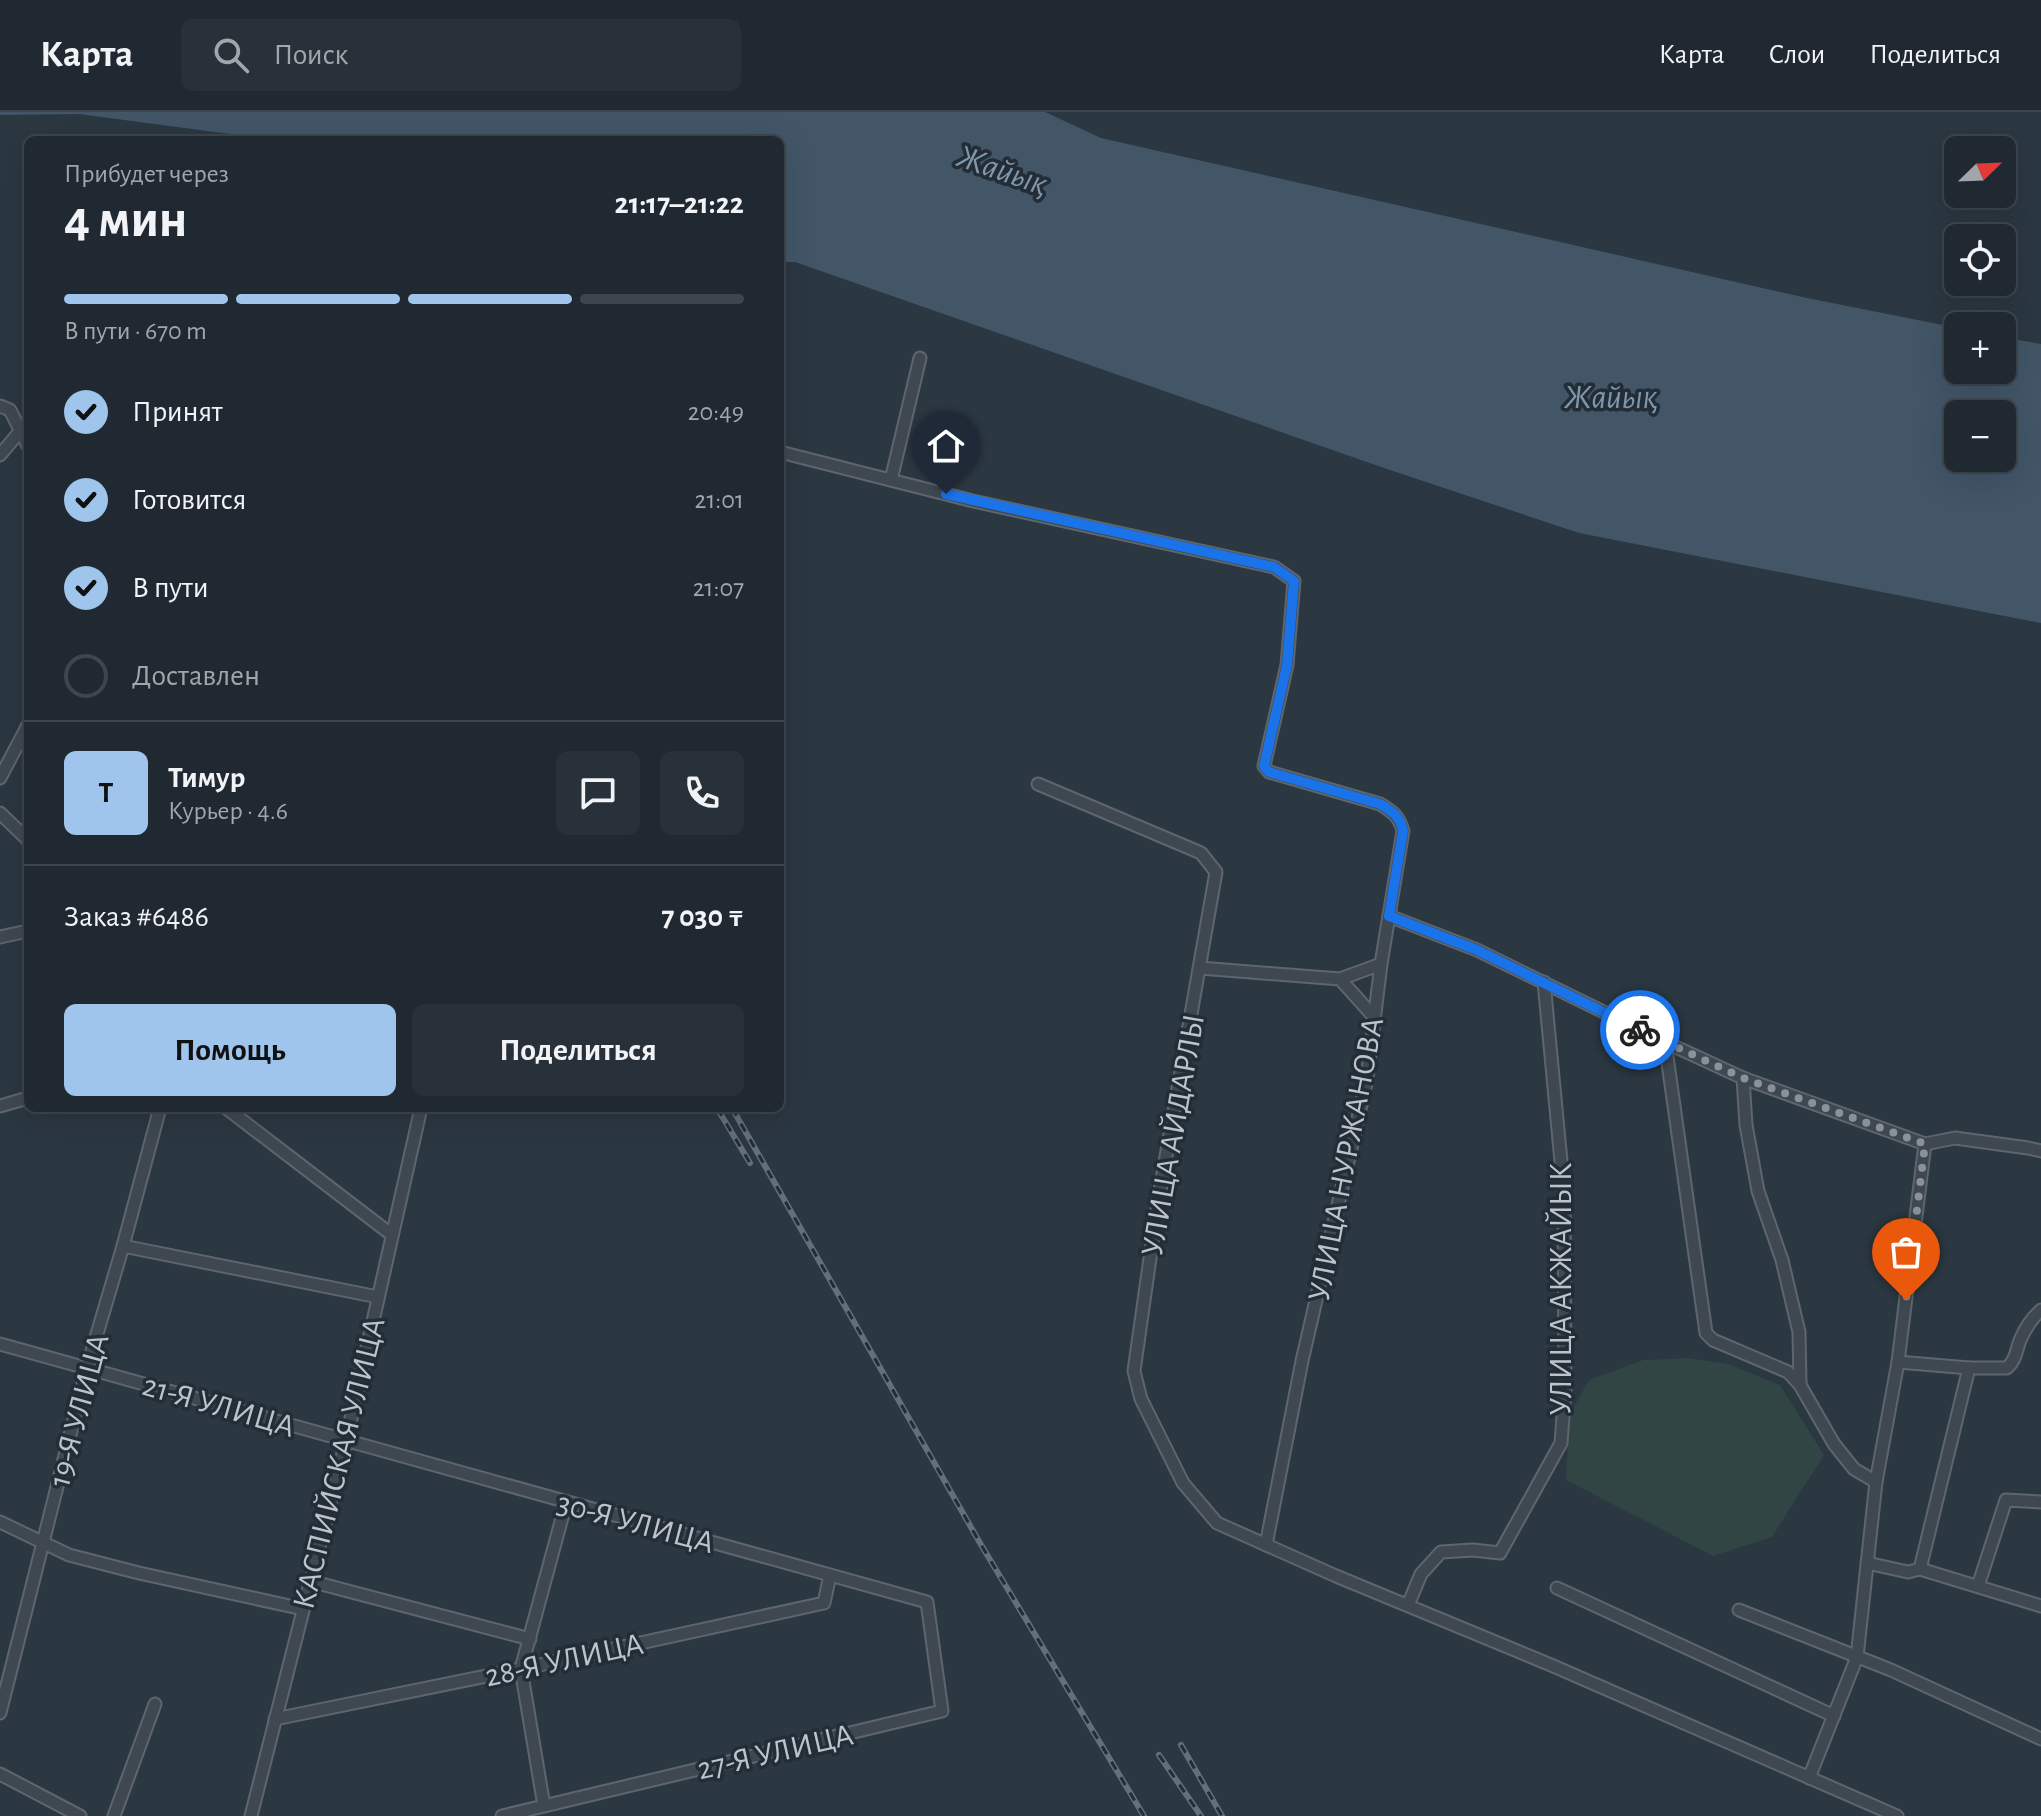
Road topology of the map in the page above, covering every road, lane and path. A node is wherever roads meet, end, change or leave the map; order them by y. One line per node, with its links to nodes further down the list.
1 (920, 358): 6 (street)
2 (0, 406): 3 (street)
3 (24, 426): 5 (street)
4 (784, 453): 6 (street)
5 (0, 455)
6 (891, 480): 12 (street, УЛИЦА НУРЖАНОВА)
7 (24, 733): 8 (street)
8 (0, 778)
9 (1038, 784): 16 (street, УЛИЦА АЙДАРЛЫ)
10 (0, 813): 11 (street)
11 (24, 836)
12 (1389, 916): 15 (street, УЛИЦА НУРЖАНОВА); 18 (street)
13 (24, 932): 14 (street)
14 (0, 937)
15 (1381, 964): 17 (street); 19 (street, УЛИЦА НУРЖАНОВА)
16 (1200, 968): 17 (street); 44 (street, УЛИЦА АЙДАРЛЫ)
17 (1340, 979): 19 (street)
18 (1544, 982): 20 (street); 52 (street, УЛИЦА АКЖАЙЫК)
19 (1375, 1018): 44 (street, УЛИЦА НУРЖАНОВА)
20 (1665, 1042): 21 (street); 37 (street)
21 (1743, 1078): 27 (street); 37 (street)
22 (24, 1099): 23 (street)
23 (0, 1106)
24 (159, 1112): 30 (street, 19-Я УЛИЦА)
25 (231, 1112): 29 (street)
26 (420, 1112): 29 (street, КАСПИЙСКАЯ УЛИЦА)
27 (1925, 1144): 28 (street); 34 (street)
28 (2041, 1151)
29 (392, 1235): 31 (street, КАСПИЙСКАЯ УЛИЦА)
30 (123, 1246): 31 (street); 35 (street, 19-Я УЛИЦА)
31 (378, 1297): 38 (street, КАСПИЙСКАЯ УЛИЦА)
32 (2041, 1310): 36 (street)
33 (0, 1344): 35 (street, 21-Я УЛИЦА)
34 (1898, 1362): 36 (street); 39 (street)
35 (87, 1368): 38 (street, 21-Я УЛИЦА); 43 (street, 19-Я УЛИЦА)
36 (1969, 1368): 46 (street)
37 (1800, 1385): 39 (street)
38 (346, 1441): 41 (street, 30-Я УЛИЦА); 48 (street, КАСПИЙСКАЯ УЛИЦА)
39 (1876, 1482): 45 (street)
40 (2041, 1502): 49 (street)
41 (566, 1503): 47 (street, 30-Я УЛИЦА); 56 (street)
42 (0, 1522): 43 (street)
43 (44, 1542): 54 (street); 60 (street, 19-Я УЛИЦА)
44 (1266, 1545): 52 (street, УЛИЦА АЙДАРЛЫ)
45 (1867, 1563): 46 (street); 57 (street)
46 (1920, 1569): 49 (street)
47 (830, 1575): 51 (street, 30-Я УЛИЦА); 58 (street, 28-Я УЛИЦА)
48 (310, 1581): 54 (street, КАСПИЙСКАЯ УЛИЦА); 56 (street)
49 (1978, 1586): 53 (street)
50 (1557, 1588): 61 (street)
51 (927, 1602): 66 (street, 27-Я УЛИЦА)
52 (1408, 1605): 65 (street, УЛИЦА АЙДАРЛЫ)
53 (2041, 1606)
54 (303, 1609): 62 (street, КАСПИЙСКАЯ УЛИЦА)
55 (1739, 1610): 57 (street)
56 (530, 1639): 58 (street)
57 (1857, 1657): 61 (street); 63 (street)
58 (521, 1669): 62 (street, 28-Я УЛИЦА); 66 (street)
59 (155, 1704): 68 (street)
60 (0, 1713)
61 (1834, 1716): 65 (street)
62 (275, 1719): 69 (street, КАСПИЙСКАЯ УЛИЦА)
63 (2041, 1739)
64 (0, 1774): 67 (street)
65 (1809, 1778): 71 (street, УЛИЦА АЙДАРЛЫ)
66 (544, 1806): 70 (street, 27-Я УЛИЦА)
67 (80, 1816)
68 (114, 1816)
69 (251, 1816)
70 (502, 1816)
71 (1897, 1816)

